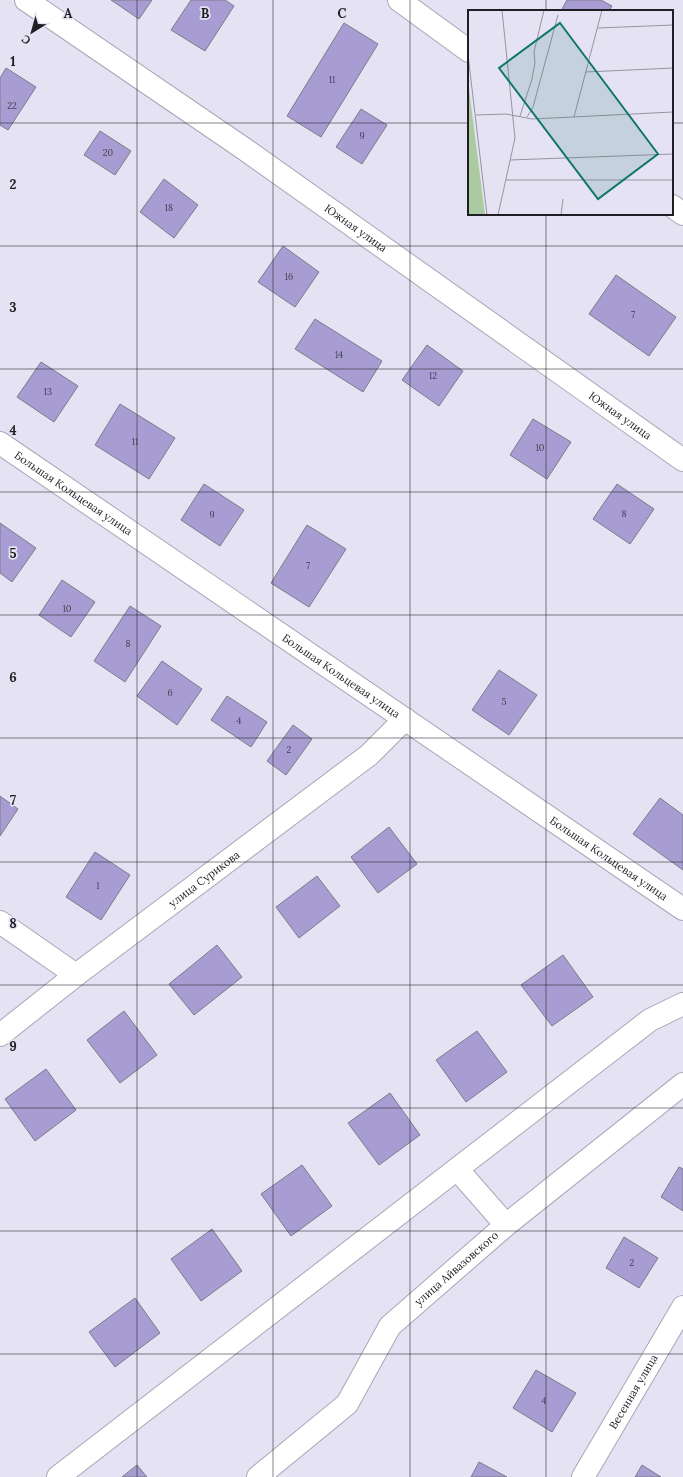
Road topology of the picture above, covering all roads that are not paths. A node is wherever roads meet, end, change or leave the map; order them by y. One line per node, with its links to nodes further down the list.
1 (26, 0): 7 (street, Южная улица)
2 (399, 0): 3 (street)
3 (468, 50)
4 (673, 207): 5 (street)
5 (683, 214)
6 (0, 443): 8 (street, Большая Кольцевая улица)
7 (683, 460)
8 (405, 719): 9 (street, Большая Кольцевая улица); 11 (street, улица Сурикова)
9 (683, 909)
10 (0, 922): 11 (street)
11 (76, 974): 13 (street, улица Сурикова)
12 (683, 1004): 15 (street)
13 (0, 1035)
14 (683, 1084): 16 (street, улица Айвазовского)
15 (457, 1169): 16 (street); 18 (street)
16 (506, 1225): 19 (street, улица Айвазовского)
17 (683, 1307): 20 (street, Весенная улица)
18 (58, 1477)
19 (258, 1477)
20 (583, 1477)

